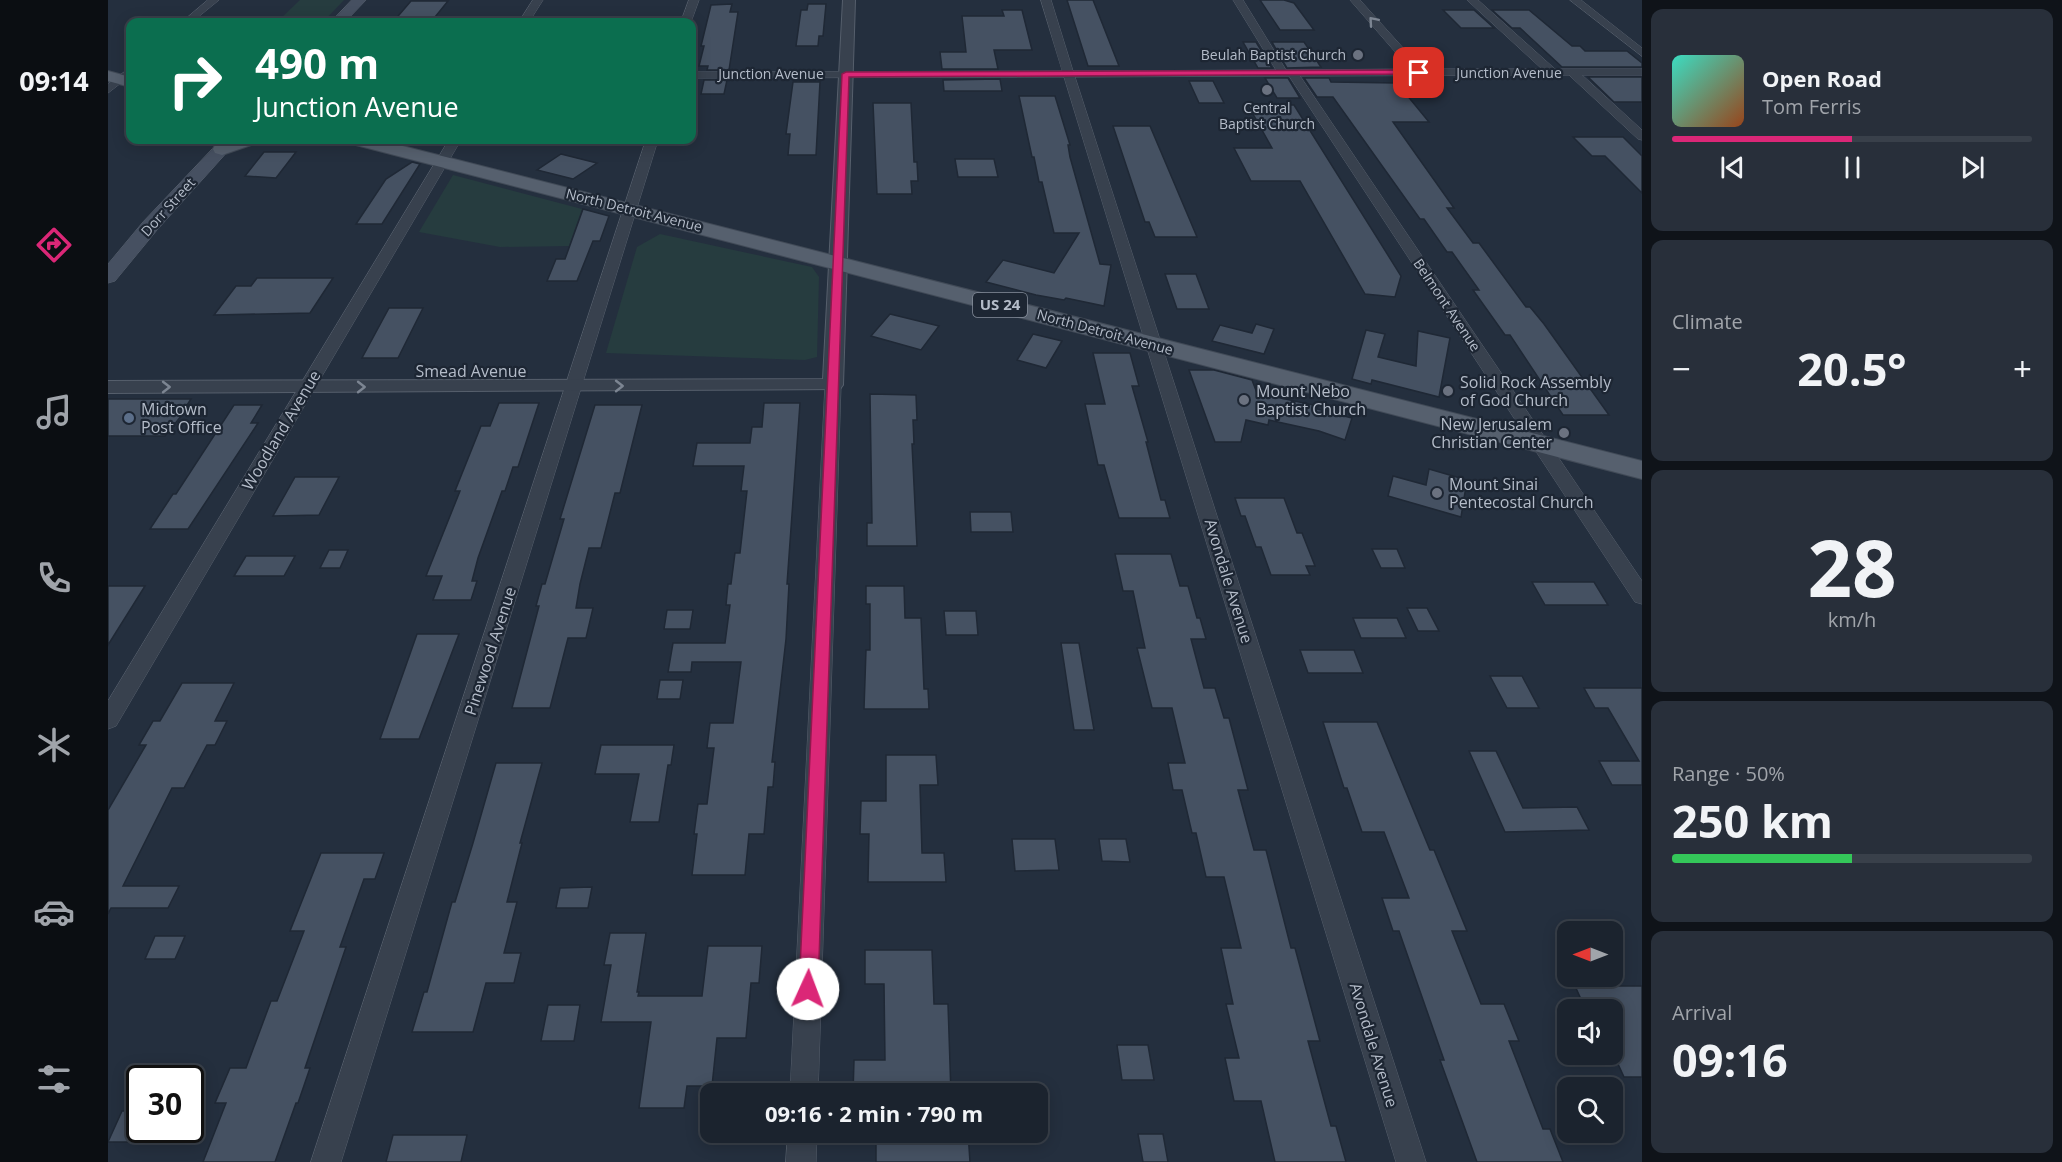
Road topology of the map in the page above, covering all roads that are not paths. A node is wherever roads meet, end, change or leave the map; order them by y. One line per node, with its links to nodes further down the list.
1 (214, 0): 11 (street)
2 (359, 0): 12 (main road)
3 (538, 0): 13 (street)
4 (694, 0): 14 (street)
5 (849, 0): 21 (street)
6 (1046, 0): 22 (street, Avondale Avenue)
7 (1238, 0): 19 (street, Belmont Avenue)
8 (1355, 0): 20 (street, one-way to 8)
9 (1472, 0): 16 (street)
10 (1575, 0): 15 (street)
11 (192, 18)
12 (342, 18)
13 (527, 18)
14 (687, 18)
15 (1642, 53)
16 (1552, 72): 17 (street, Junction Avenue); 20 (street, Junction Avenue)
17 (1572, 72): 18 (street, Junction Avenue); 24 (street)
18 (1642, 72)
19 (1288, 73): 20 (street, Junction Avenue); 22 (street, Junction Avenue); 39 (street, Belmont Avenue)
20 (1419, 73)
21 (846, 74): 22 (street, Junction Avenue); 23 (street, Junction Avenue); 31 (street)
22 (1069, 74): 33 (street, Avondale Avenue)
23 (696, 75)
24 (1642, 136)
25 (374, 144): 29 (main road, North Detroit Avenue / US 24)
26 (452, 144): 29 (street, Woodland Avenue)
27 (651, 144): 30 (street, Pinewood Avenue)
28 (221, 146): 32 (main road, Dorr Street)
29 (441, 162): 30 (main road, North Detroit Avenue / US 24); 37 (street, Woodland Avenue)
30 (630, 209): 31 (main road, North Detroit Avenue / US 24); 36 (street, Pinewood Avenue)
31 (837, 262): 33 (main road, North Detroit Avenue / US 24); 35 (street)
32 (108, 277)
33 (1155, 345): 39 (main road, North Detroit Avenue / US 24); 47 (street, Avondale Avenue)
34 (108, 372): 37 (street, Smead Avenue)
35 (833, 377): 36 (street, Smead Avenue); 43 (street)
36 (576, 378): 37 (street, Smead Avenue); 45 (street, Pinewood Avenue)
37 (312, 379): 38 (street, Smead Avenue, one-way to 37); 42 (street, Woodland Avenue)
38 (108, 387)
39 (1540, 443): 40 (main road, North Detroit Avenue / US 24); 41 (street, Belmont Avenue)
40 (1642, 470)
41 (1642, 597)
42 (108, 720)
43 (804, 1083)
44 (802, 1143): 46 (street)
45 (326, 1162)
46 (801, 1162)
47 (1411, 1162)

